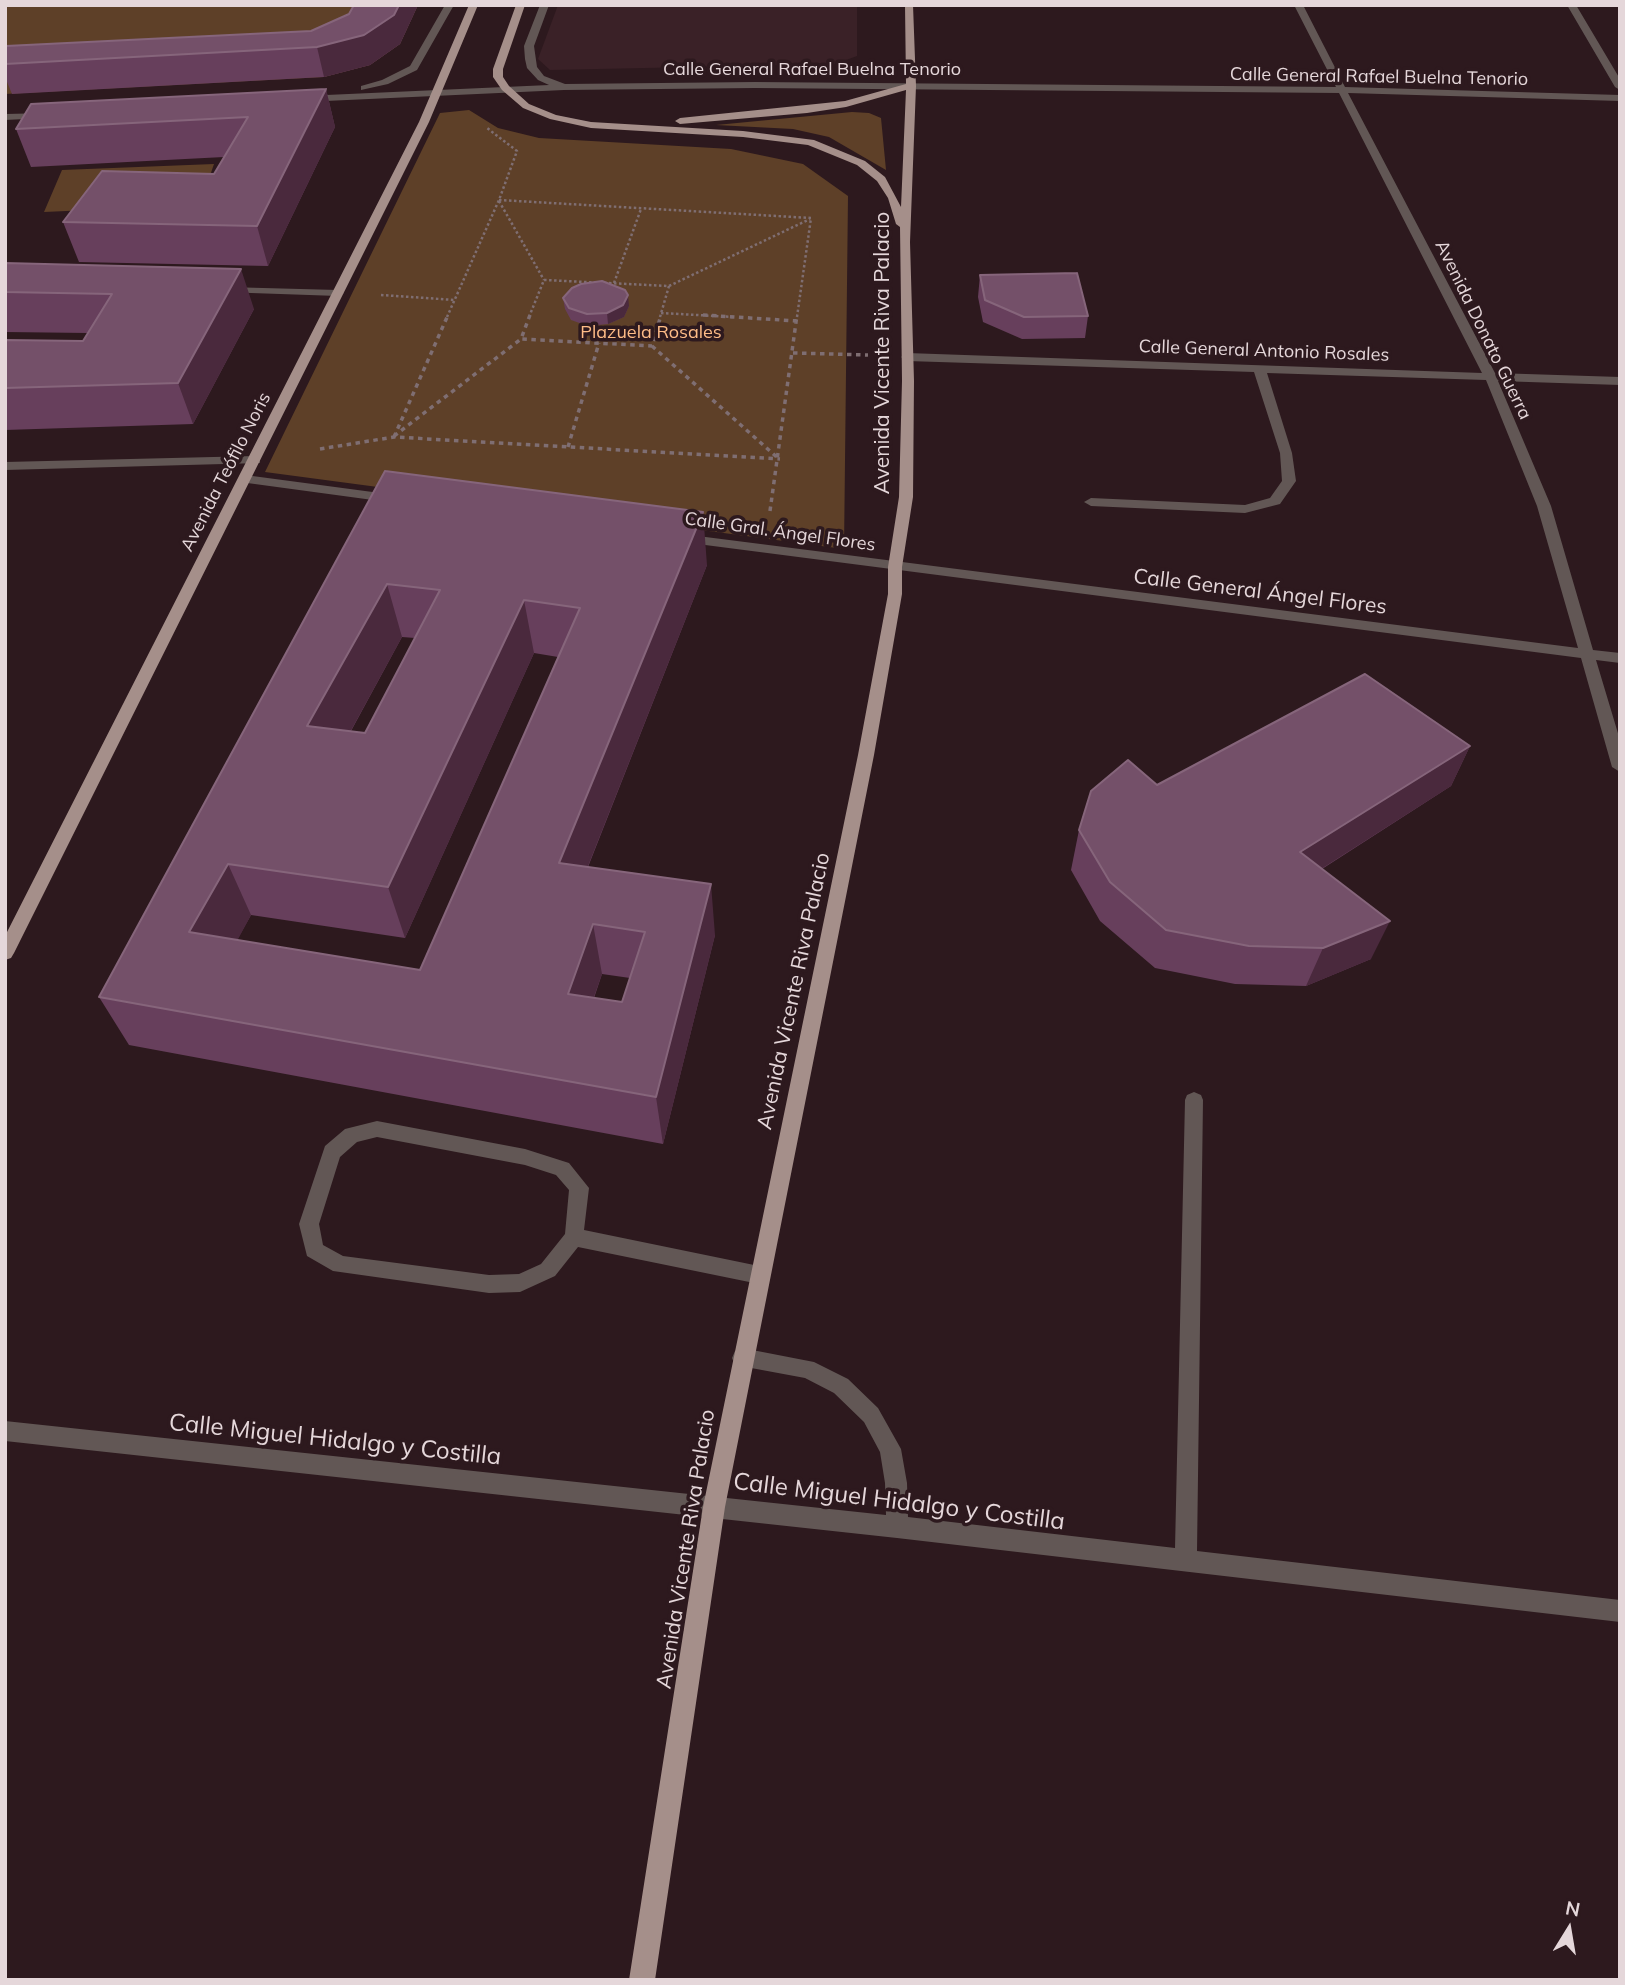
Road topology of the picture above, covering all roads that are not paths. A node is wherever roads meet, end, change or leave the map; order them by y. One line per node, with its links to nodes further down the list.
1 (450, 5): 12 (street)
2 (474, 5): 20 (main road, Avenida Teófilo Noris)
3 (521, 5): 17 (main road)
4 (545, 5): 9 (street)
5 (909, 5): 8 (main road, Avenida Vicente Riva Palacio)
6 (1298, 5): 11 (street, Avenida Donato Guerra)
7 (1571, 5): 10 (street)
8 (911, 86): 9 (street, Calle General Rafael Buelna Tenorio); 11 (street, Calle General Rafael Buelna Tenorio); 17 (main road); 18 (main road, Avenida Vicente Riva Palacio)
9 (564, 87): 12 (street, Calle General Rafael Buelna Tenorio)
10 (1620, 87)
11 (1340, 90): 13 (street, Calle General Rafael Buelna Tenorio); 23 (street, Avenida Donato Guerra)
12 (339, 97): 14 (street, Calle General Rafael Buelna Tenorio)
13 (1620, 98)
14 (297, 99)
15 (61, 114): 16 (street)
16 (5, 117)
17 (610, 127): 18 (main road)
18 (905, 242): 21 (main road, Avenida Vicente Riva Palacio)
19 (214, 289): 20 (street)
20 (338, 293): 25 (main road, Avenida Teófilo Noris)
21 (907, 357): 22 (street, Calle General Antonio Rosales); 31 (main road, Avenida Vicente Riva Palacio)
22 (1259, 368): 23 (street, Calle General Antonio Rosales); 29 (street)
23 (1490, 376): 24 (street, Calle General Antonio Rosales); 32 (street, Avenida Donato Guerra)
24 (1620, 381)
25 (254, 460): 26 (street); 27 (main road, Avenida Teófilo Noris)
26 (5, 466)
27 (245, 479): 28 (street); 35 (main road, Avenida Teófilo Noris)
28 (403, 500)
29 (1091, 502)
30 (666, 536): 31 (street, Calle Gral. Ángel Flores)
31 (895, 567): 32 (street, Calle General Ángel Flores); 38 (main road, Avenida Vicente Riva Palacio)
32 (1587, 654): 33 (street, Calle General Ángel Flores); 34 (street, Avenida Donato Guerra)
33 (1620, 658)
34 (1620, 767)
35 (5, 953)
36 (1194, 1100): 43 (street)
37 (575, 1237): 37 (street); 38 (street)
38 (759, 1275): 39 (main road, Avenida Vicente Riva Palacio)
39 (743, 1358): 41 (main road, Avenida Vicente Riva Palacio); 42 (street)
40 (5, 1431): 41 (street, Calle Miguel Hidalgo y Costilla)
41 (713, 1507): 42 (street, Calle Miguel Hidalgo y Costilla); 45 (main road, Avenida Vicente Riva Palacio)
42 (897, 1527): 43 (street, Calle Miguel Hidalgo y Costilla)
43 (1186, 1562): 44 (street, Calle Miguel Hidalgo y Costilla)
44 (1620, 1611)
45 (642, 1980)

